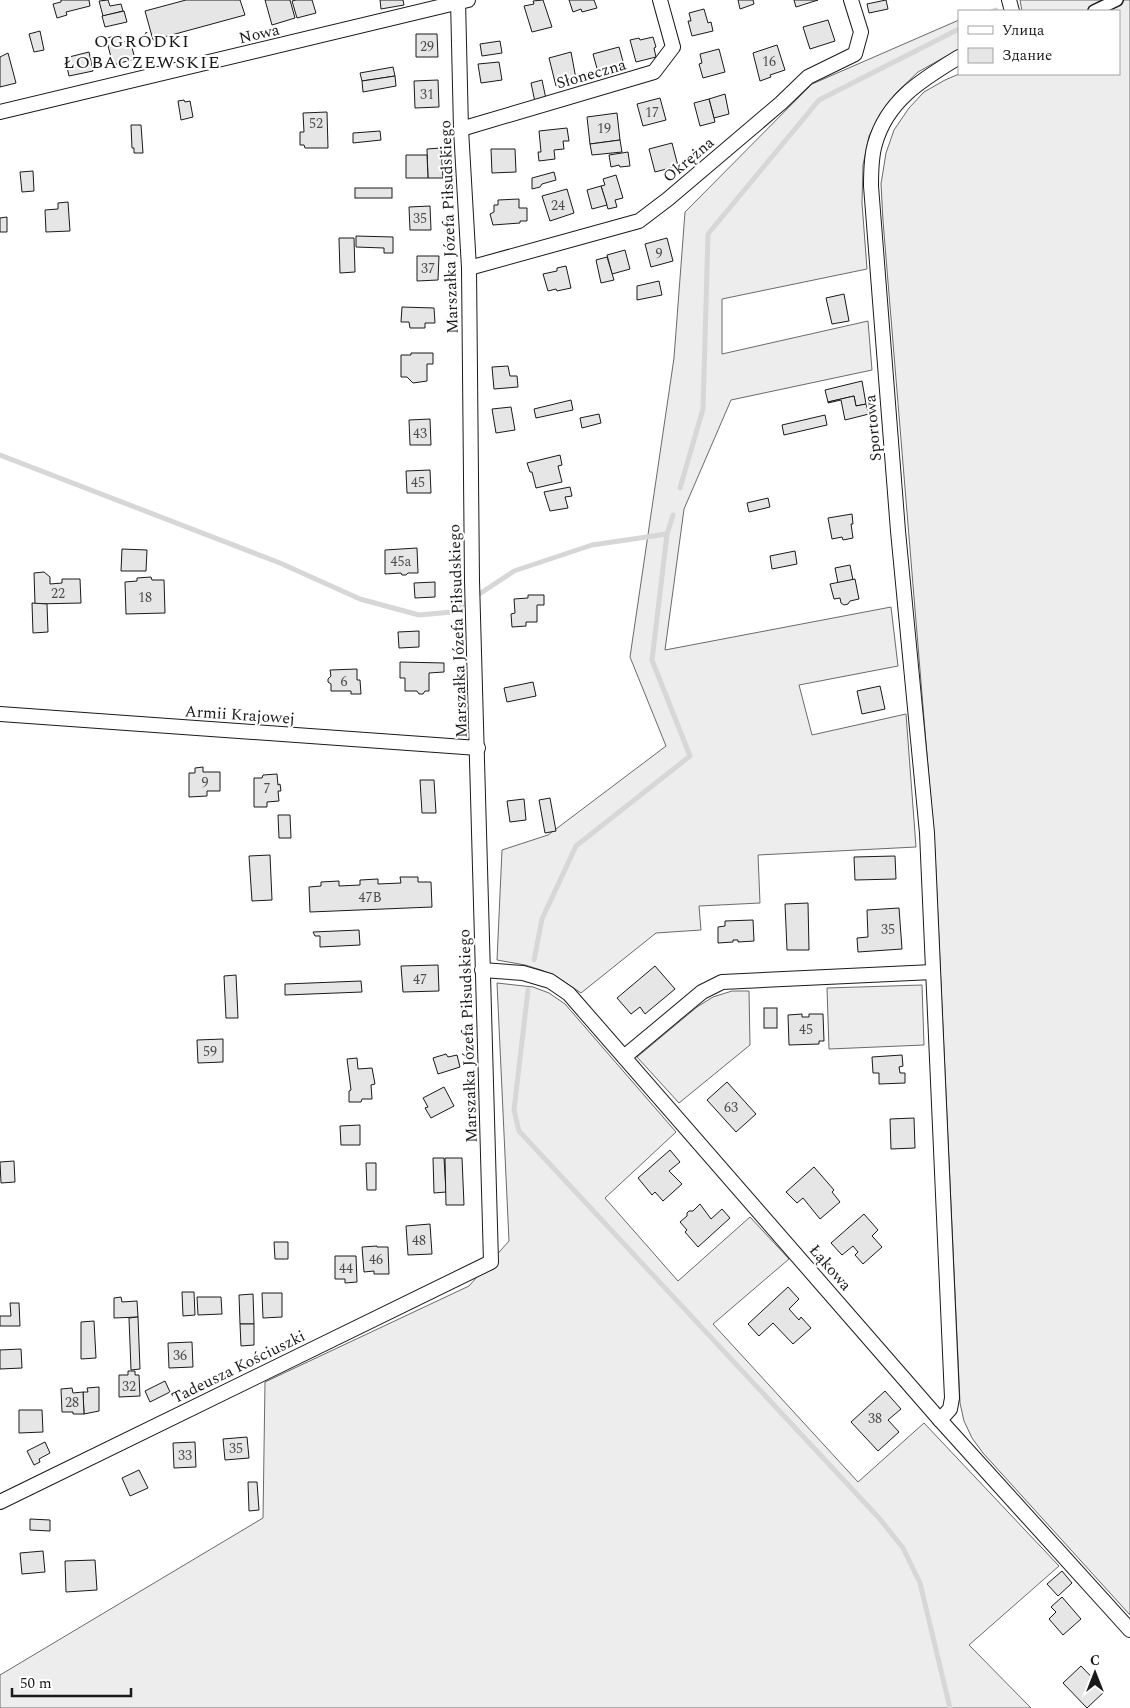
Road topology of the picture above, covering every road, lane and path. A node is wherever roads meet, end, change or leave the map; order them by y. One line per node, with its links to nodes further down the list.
1 (660, 0): 8 (street, Słoneczna)
2 (851, 0): 9 (street, Okrężna)
3 (1117, 0): 5 (street)
4 (461, 1): 7 (street, Nowa); 8 (street, Marszałka Józefa Piłsudskiego)
5 (1096, 10)
6 (958, 58): 13 (street, Sportowa)
7 (0, 112)
8 (461, 129): 9 (street, Marszałka Józefa Piłsudskiego)
9 (469, 268): 11 (street, Marszałka Józefa Piłsudskiego)
10 (0, 714): 11 (street, Armii Krajowej)
11 (478, 748): 12 (street, Marszałka Józefa Piłsudskiego)
12 (482, 970): 14 (street, Łąkowa); 15 (street, Marszałka Józefa Piłsudskiego)
13 (933, 972): 14 (street); 16 (street, Sportowa)
14 (624, 1057): 16 (street, Łąkowa)
15 (491, 1262): 17 (street, Tadeusza Kościuszki)
16 (940, 1420): 18 (street, Łąkowa)
17 (0, 1502)
18 (1130, 1630)

